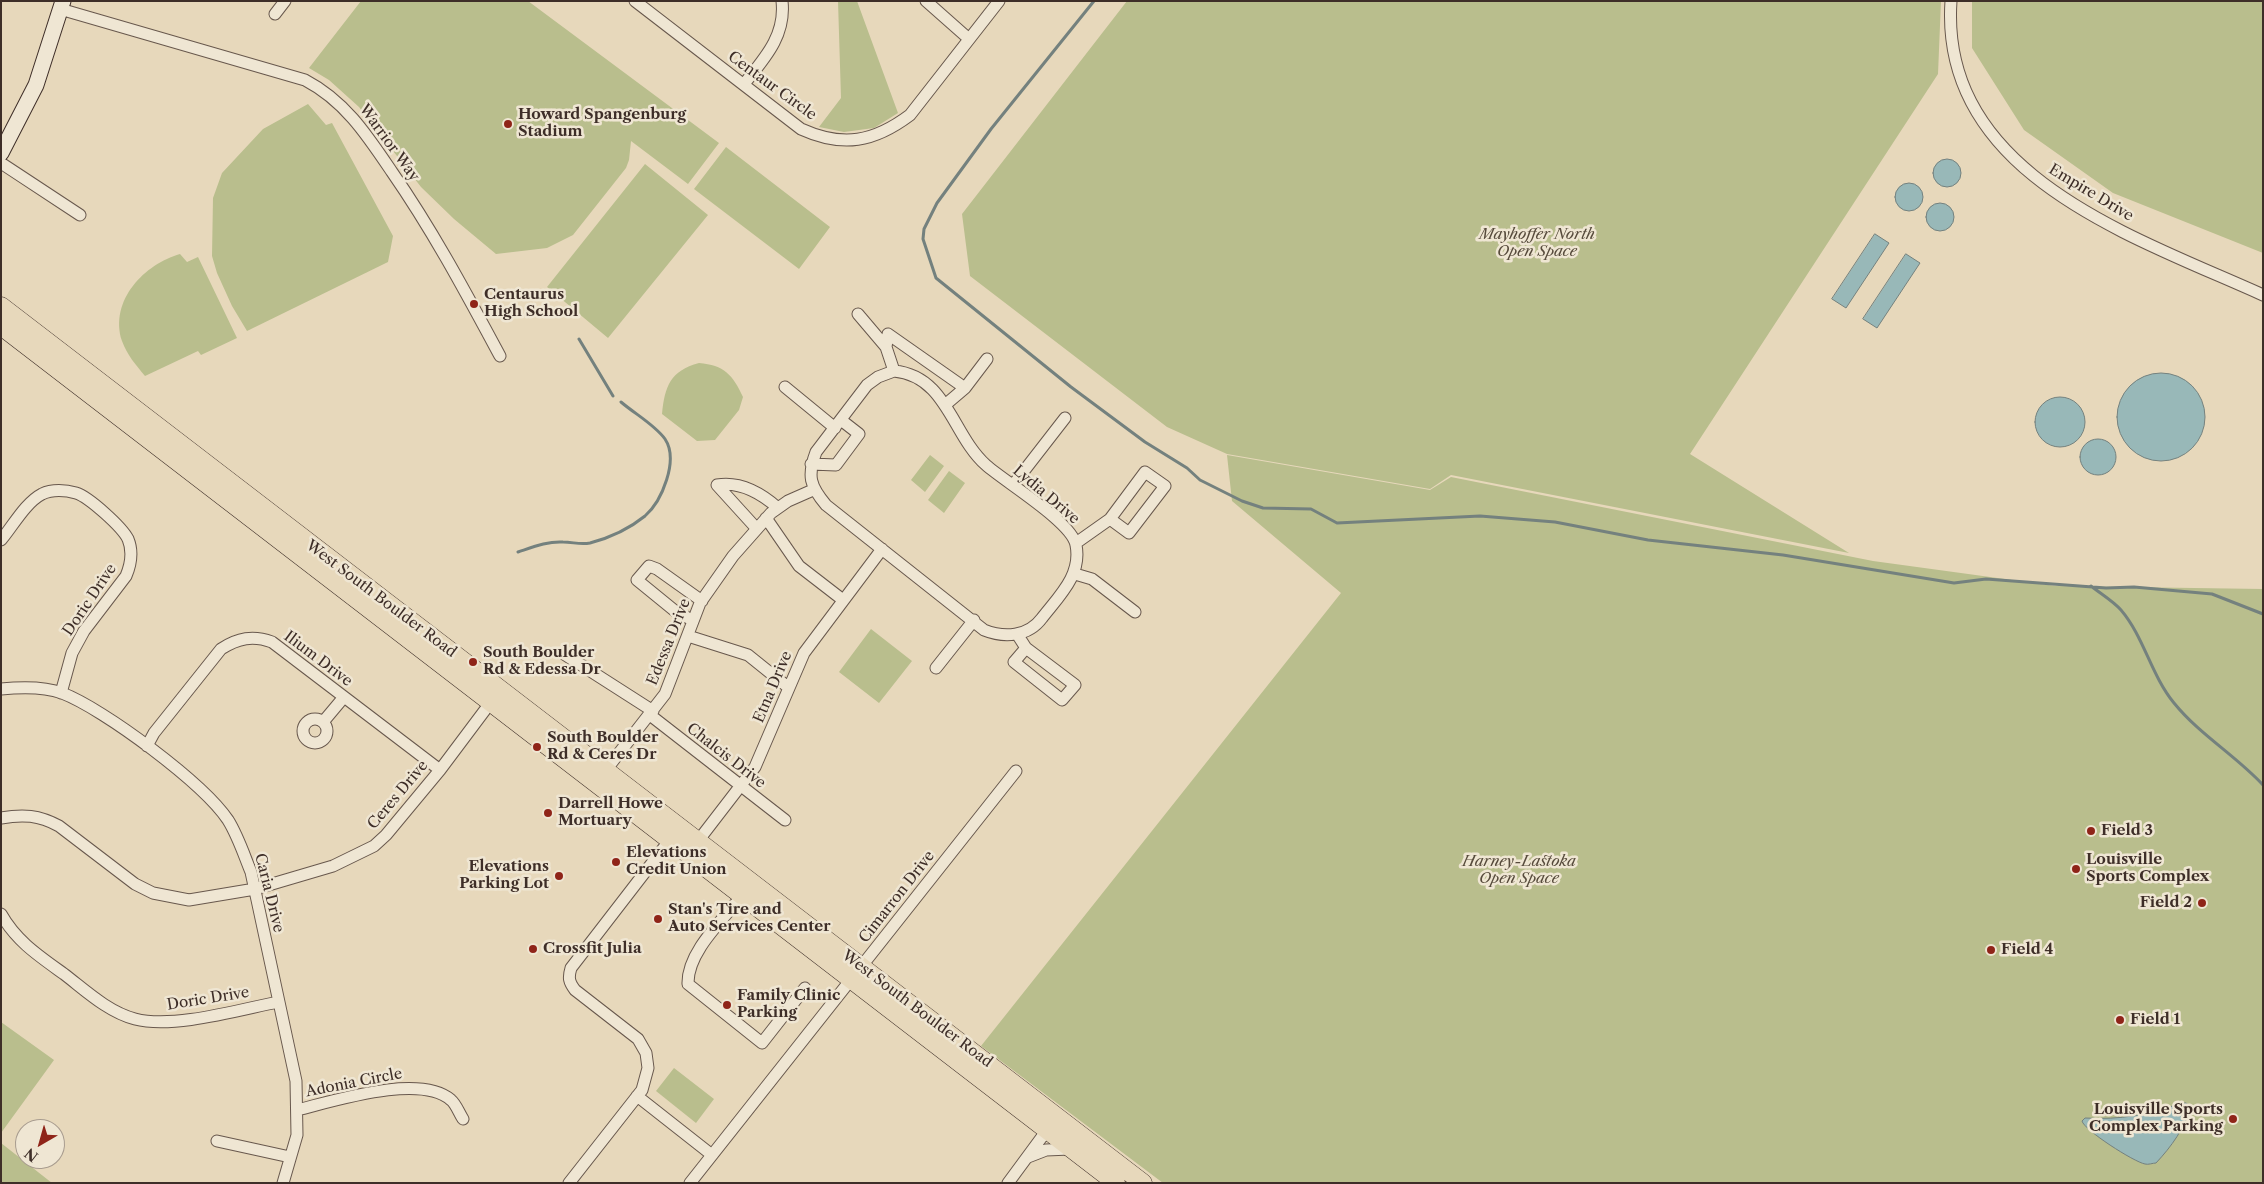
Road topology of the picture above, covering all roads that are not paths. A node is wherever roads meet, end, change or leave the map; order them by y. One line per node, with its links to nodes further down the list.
1 (285, 1): 8 (street)
2 (635, 1): 10 (street, Centaur Circle)
3 (782, 1): 10 (street)
4 (926, 1): 9 (street)
5 (999, 1): 9 (street, Centaur Circle)
6 (1951, 1): 14 (street, Empire Drive)
7 (62, 5): 11 (street); 19 (street, Warrior Way)
8 (275, 14)
9 (969, 39): 10 (street, Centaur Circle)
10 (744, 84)
11 (1, 153)
12 (1, 163): 13 (street)
13 (80, 215)
14 (2263, 296)
15 (1, 306): 57 (main road, West South Boulder Road)
16 (858, 314): 18 (street)
17 (1, 326): 51 (main road, West South Boulder Road)
18 (886, 347): 21 (street); 23 (street)
19 (500, 356)
20 (987, 359): 23 (street)
21 (894, 371): 24 (street, Lydia Drive); 26 (street)
22 (784, 387): 26 (street)
23 (965, 388): 24 (street)
24 (945, 405): 28 (street, Lydia Drive)
25 (1065, 418): 28 (street)
26 (838, 424): 27 (street); 27 (street)
27 (811, 464): 29 (street)
28 (1013, 485): 34 (street, Lydia Drive)
29 (813, 490): 30 (street); 35 (street)
30 (772, 513): 32 (street, Edessa Drive); 32 (street); 37 (street)
31 (1110, 519): 31 (street); 34 (street)
32 (757, 529): 38 (street, Edessa Drive)
33 (1, 540): 49 (street, Doric Drive)
34 (1076, 543): 36 (street, Lydia Drive)
35 (882, 549): 37 (street, Etna Drive); 41 (street)
36 (1075, 574): 39 (street); 42 (street)
37 (843, 600): 47 (street, Etna Drive)
38 (702, 601): 40 (street, Edessa Drive); 40 (street)
39 (1135, 612)
40 (692, 620): 43 (street, Edessa Drive)
41 (974, 620): 42 (street); 46 (street)
42 (1017, 634): 44 (street)
43 (688, 636): 47 (street); 52 (street, Edessa Drive)
44 (1026, 648): 44 (street)
45 (564, 654): 52 (street, Chalcis Drive)
46 (936, 668)
47 (789, 688): 58 (street, Etna Drive)
48 (1, 689): 49 (street, Caria Drive)
49 (61, 693): 54 (street, Caria Drive)
50 (344, 697): 53 (street); 54 (street, Ilium Drive); 55 (street, Ilium Drive)
51 (491, 702): 55 (street, Ceres Drive); 57 (main road, West South Boulder Road)
52 (651, 713): 57 (street, Edessa Drive); 58 (street, Chalcis Drive)
53 (323, 722)
54 (146, 746): 63 (street, Caria Drive)
55 (440, 770): 63 (street, Ceres Drive)
56 (1016, 771): 66 (street, Cimarron Drive)
57 (601, 776): 61 (main road, West South Boulder Road); 62 (main road, West South Boulder Road)
58 (740, 787): 60 (street, Chalcis Drive); 62 (street, Etna Drive)
59 (1, 818): 63 (street, Ceres Drive)
60 (785, 820)
61 (670, 841): 64 (main road, West South Boulder Road); 69 (street)
62 (698, 841): 64 (main road, West South Boulder Road)
63 (255, 889): 68 (street, Caria Drive)
64 (748, 889): 66 (main road, West South Boulder Road); 67 (street)
65 (1, 914): 68 (street, Doric Drive)
66 (856, 974): 72 (main road, West South Boulder Road); 75 (street, Cimarron Drive)
67 (805, 988)
68 (278, 1002): 70 (street, Caria Drive)
69 (637, 1096): 75 (street); 79 (street)
70 (297, 1110): 71 (street, Adonia Circle); 76 (street, Caria Drive)
71 (463, 1119)
72 (1053, 1123): 74 (main road, West South Boulder Road); 77 (street); 83 (main road, West South Boulder Road)
73 (217, 1141): 76 (street)
74 (1072, 1149): 77 (street); 82 (main road, West South Boulder Road)
75 (712, 1155): 80 (street, Cimarron Drive)
76 (290, 1157): 78 (street, Caria Drive)
77 (1026, 1158): 81 (street)
78 (284, 1183)
79 (569, 1183)
80 (690, 1183)
81 (1008, 1183)
82 (1116, 1183)
83 (1142, 1183)

